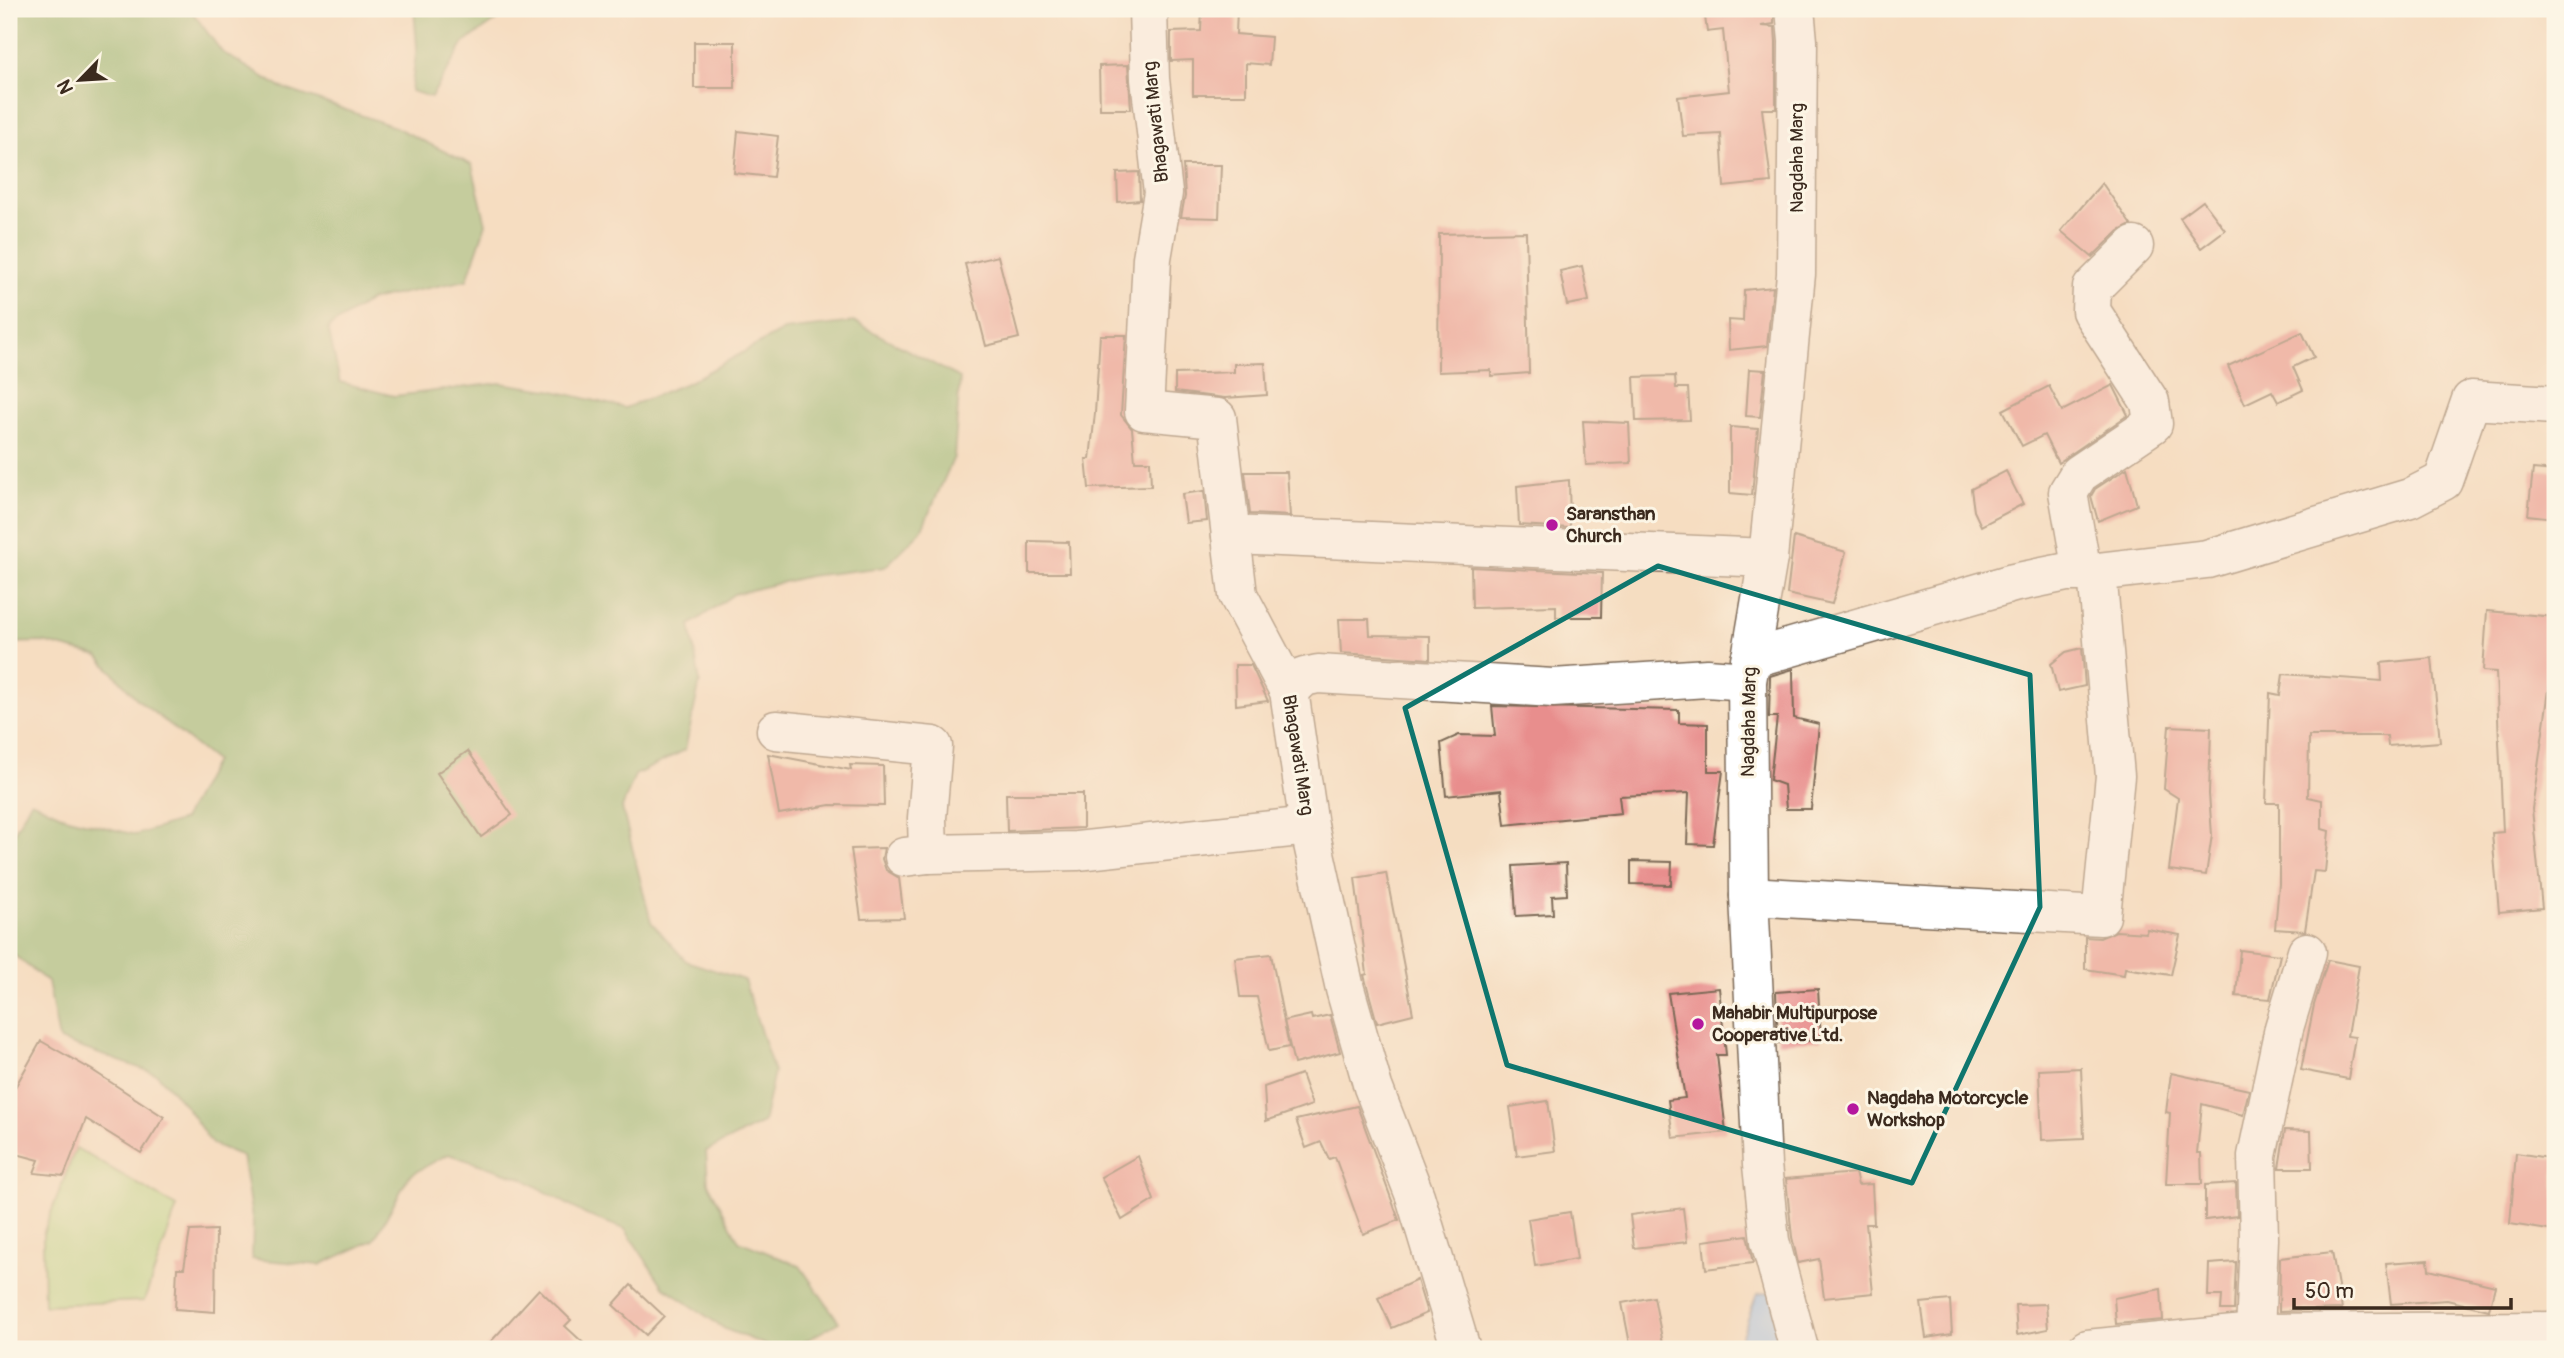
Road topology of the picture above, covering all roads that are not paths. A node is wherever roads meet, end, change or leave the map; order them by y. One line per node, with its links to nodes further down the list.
1 (1149, 9): 5 (street, Bhagawati Marg)
2 (1795, 9): 6 (street, Nagdaha Marg)
3 (2134, 246): 7 (street)
4 (2555, 405): 7 (street)
5 (1231, 535): 6 (street); 9 (street, Bhagawati Marg)
6 (1768, 558): 8 (street, Nagdaha Marg)
7 (2089, 572): 8 (street); 12 (street)
8 (1749, 670): 9 (street); 12 (street, Nagdaha Marg)
9 (1289, 691): 11 (street, Bhagawati Marg)
10 (776, 730): 11 (street)
11 (1309, 826): 16 (street, Bhagawati Marg)
12 (1749, 896): 17 (street, Nagdaha Marg)
13 (2307, 952): 15 (street)
14 (2555, 1331): 15 (street)
15 (2249, 1339): 18 (street)
16 (1461, 1349)
17 (1800, 1349)
18 (2087, 1349)

